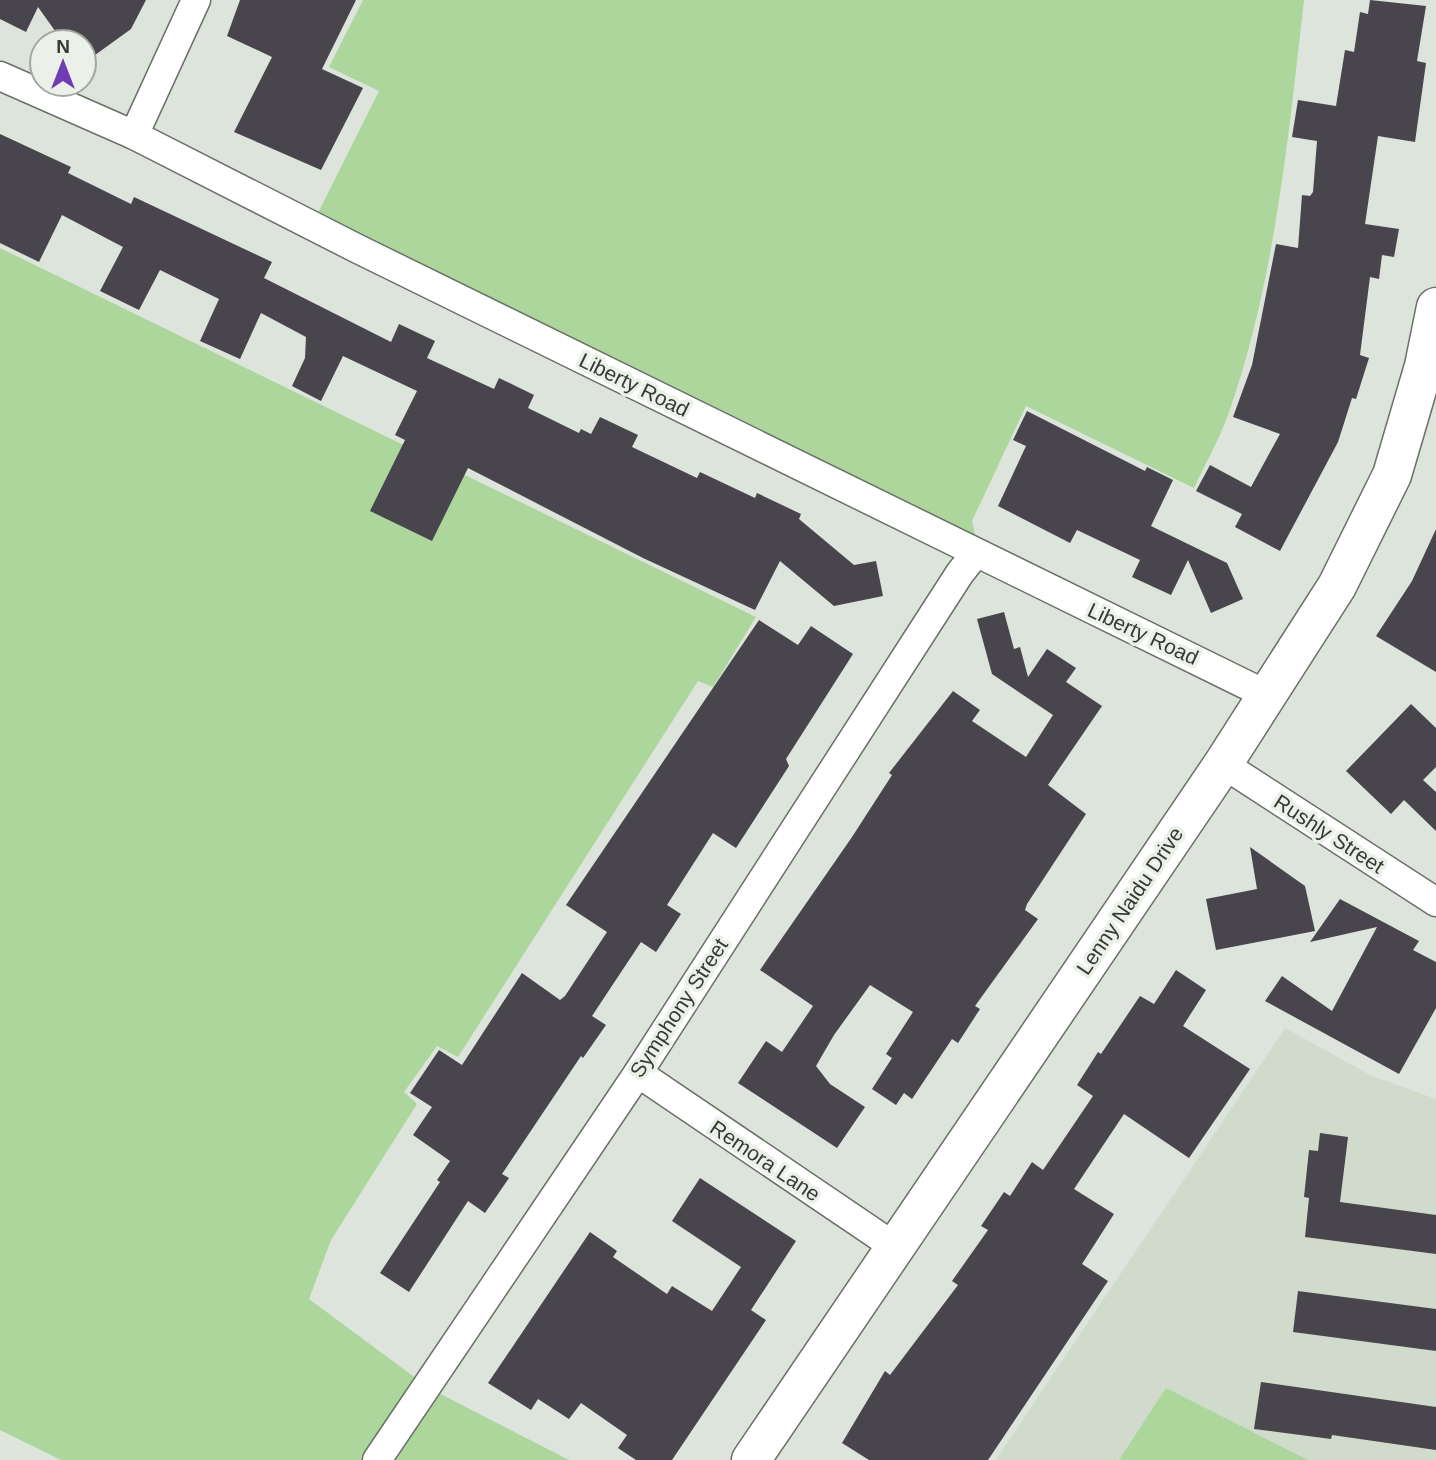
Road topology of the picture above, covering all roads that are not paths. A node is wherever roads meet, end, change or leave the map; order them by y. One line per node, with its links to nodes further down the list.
1 (196, 0): 3 (street)
2 (0, 76): 3 (street, Liberty Road)
3 (134, 135): 5 (street, Liberty Road)
4 (1436, 307): 6 (street, Lenny Naidu Drive)
5 (976, 554): 6 (street, Liberty Road); 9 (street, Symphony Street)
6 (1267, 695): 7 (street, Lenny Naidu Drive)
7 (1223, 764): 8 (street, Rushly Street); 10 (street, Lenny Naidu Drive)
8 (1436, 902)
9 (638, 1073): 10 (street, Remora Lane); 11 (street, Symphony Street)
10 (895, 1247): 12 (street, Lenny Naidu Drive)
11 (377, 1460)
12 (751, 1460)

